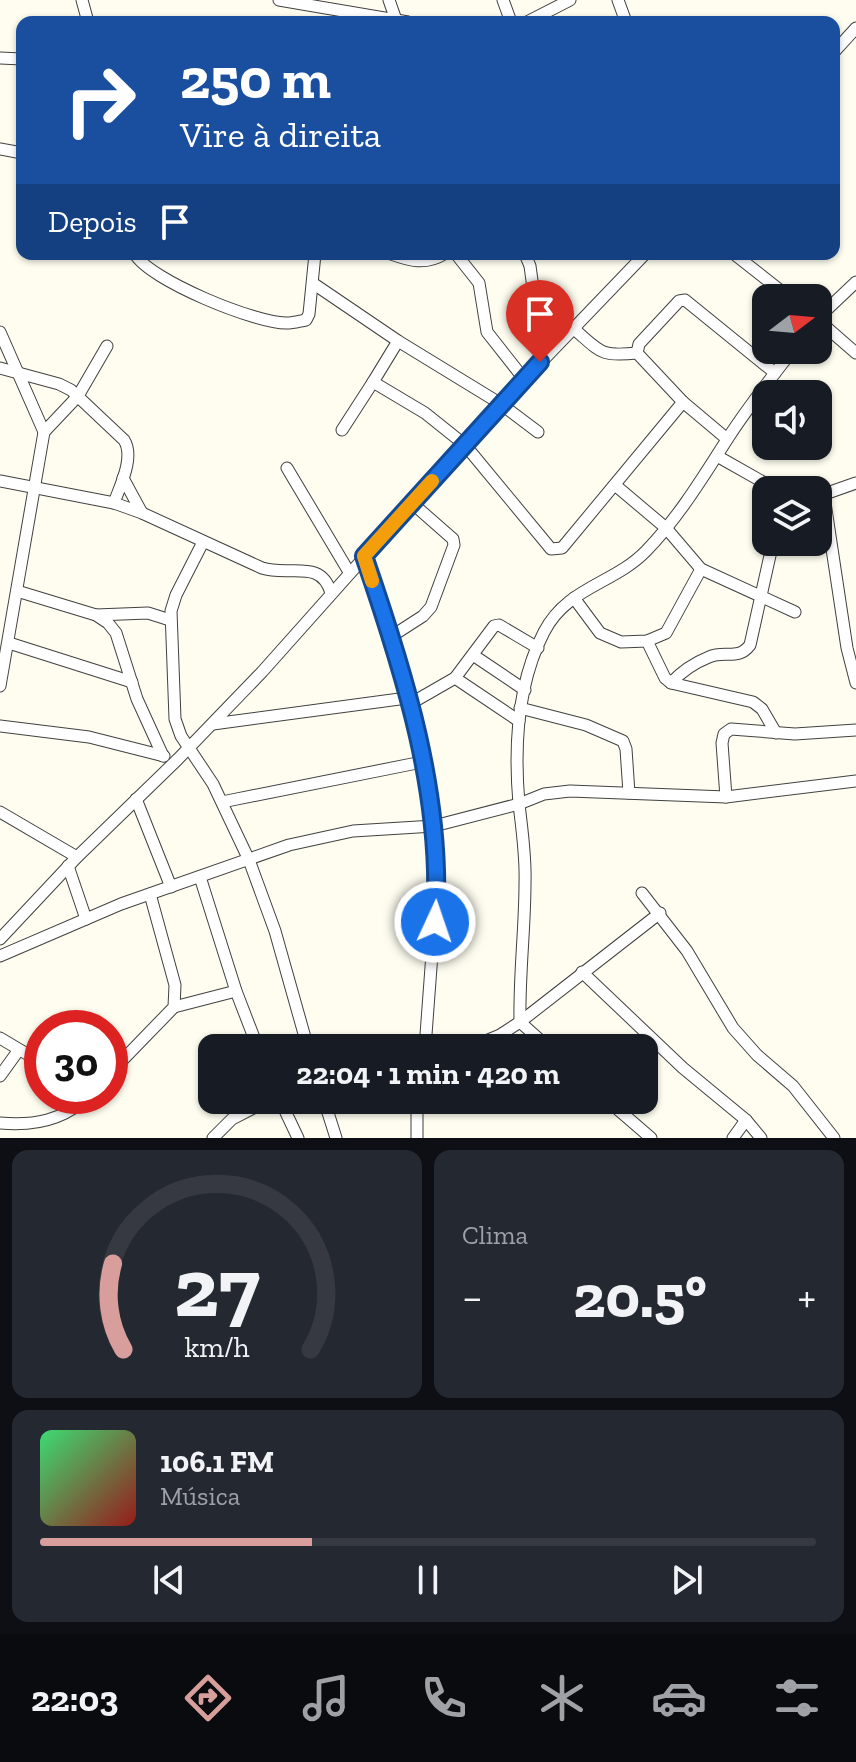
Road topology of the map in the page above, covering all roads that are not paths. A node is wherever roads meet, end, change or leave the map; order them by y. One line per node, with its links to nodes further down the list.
1 (279, 0): 3 (street)
2 (570, 0): 4 (street)
3 (351, 16)
4 (539, 16)
5 (856, 28): 6 (street)
6 (840, 45)
7 (140, 260): 16 (street)
8 (315, 260): 16 (street)
9 (409, 260): 10 (street)
10 (430, 260)
11 (461, 260): 31 (street)
12 (528, 260): 18 (street)
13 (639, 260): 20 (street)
14 (742, 260): 17 (street)
15 (856, 282): 19 (street)
16 (314, 284): 23 (street)
17 (772, 284)
18 (533, 288)
19 (832, 305)
20 (574, 329): 25 (street); 31 (street)
21 (0, 332): 29 (street)
22 (832, 332): 26 (street)
23 (398, 341): 32 (street); 35 (street)
24 (107, 346): 33 (street)
25 (637, 353): 30 (street); 34 (street)
26 (856, 353)
27 (782, 364): 30 (street)
28 (0, 368): 29 (street)
29 (19, 372): 33 (street); 37 (street)
30 (775, 373): 39 (street)
31 (524, 379): 35 (street)
32 (373, 382): 36 (street); 40 (street)
33 (78, 396): 37 (street); 44 (street)
34 (683, 402): 39 (street); 47 (street)
35 (501, 404): 38 (street); 40 (street)
36 (342, 430)
37 (44, 432): 48 (street)
38 (538, 432)
39 (727, 439): 41 (street)
40 (465, 445): 47 (street); 51 (street)
41 (717, 456): 43 (street); 53 (street)
42 (287, 468): 59 (street)
43 (752, 476)
44 (123, 478): 50 (street); 52 (street)
45 (0, 481): 48 (street)
46 (856, 483): 49 (street)
47 (615, 485): 53 (street)
48 (34, 488): 50 (street); 60 (street)
49 (832, 492)
50 (114, 503): 52 (street)
51 (412, 503): 56 (street); 67 (street)
52 (142, 513): 54 (street)
53 (666, 528): 58 (street); 63 (street)
54 (203, 542): 61 (street); 66 (street)
55 (832, 550): 70 (street)
56 (364, 556): 59 (street); 67 (street)
57 (770, 556): 62 (street)
58 (701, 569): 62 (street); 68 (street)
59 (349, 572): 61 (street)
60 (17, 591): 65 (street); 69 (street)
61 (331, 593): 82 (street)
62 (761, 597): 64 (street); 75 (street)
63 (574, 598): 68 (street); 71 (street)
64 (795, 612)
65 (96, 615): 66 (street); 74 (street)
66 (170, 620): 86 (street)
67 (392, 636): 79 (street)
68 (647, 641): 75 (street)
69 (9, 643): 74 (street); 77 (street)
70 (852, 647): 76 (street)
71 (538, 648): 72 (street); 78 (street)
72 (473, 655): 73 (street); 78 (street)
73 (455, 678): 79 (street); 81 (street)
74 (132, 682): 87 (street)
75 (671, 683): 85 (street)
76 (856, 683)
77 (0, 686)
78 (525, 690): 80 (street)
79 (408, 702): 82 (street); 89 (street)
80 (520, 708): 81 (street); 91 (street)
81 (519, 721): 95 (street)
82 (212, 724): 86 (street)
83 (0, 726): 87 (street)
84 (856, 730): 85 (street)
85 (776, 733): 92 (street)
86 (190, 747): 88 (street); 94 (street)
87 (163, 756): 88 (street)
88 (178, 759): 93 (street)
89 (422, 762): 94 (street); 97 (street)
90 (856, 781): 92 (street)
91 (629, 793): 92 (street); 95 (street)
92 (726, 797)
93 (136, 799): 98 (street); 102 (street)
94 (222, 802): 99 (street)
95 (519, 804): 97 (street); 112 (street)
96 (0, 812): 98 (street)
97 (434, 826): 99 (street); 115 (street)
98 (77, 857): 100 (street)
99 (249, 860): 101 (street); 114 (street)
100 (68, 866): 106 (street); 107 (street)
101 (200, 877): 102 (street); 110 (street)
102 (171, 887): 104 (street)
103 (642, 893): 105 (street)
104 (150, 894): 106 (street); 111 (street)
105 (660, 913): 109 (street); 138 (street)
106 (86, 919): 108 (street)
107 (0, 939)
108 (0, 956)
109 (582, 972): 112 (street); 129 (street)
110 (236, 991): 111 (street); 113 (street)
111 (174, 1007): 121 (street)
112 (520, 1022): 116 (street); 117 (street)
113 (253, 1034)
114 (304, 1034)
115 (426, 1034)
116 (502, 1034)
117 (533, 1034)
118 (0, 1038): 119 (street)
119 (18, 1051): 120 (street); 122 (street)
120 (24, 1054)
121 (128, 1054)
122 (0, 1076)
123 (61, 1114): 130 (street)
124 (242, 1114): 131 (street)
125 (287, 1114): 132 (street)
126 (328, 1114): 133 (street)
127 (417, 1114): 134 (street)
128 (623, 1114): 135 (street)
129 (746, 1120): 136 (street); 137 (street)
130 (0, 1123)
131 (213, 1138)
132 (298, 1138)
133 (336, 1138)
134 (417, 1138)
135 (651, 1138)
136 (733, 1138)
137 (761, 1138)
138 (834, 1138)

